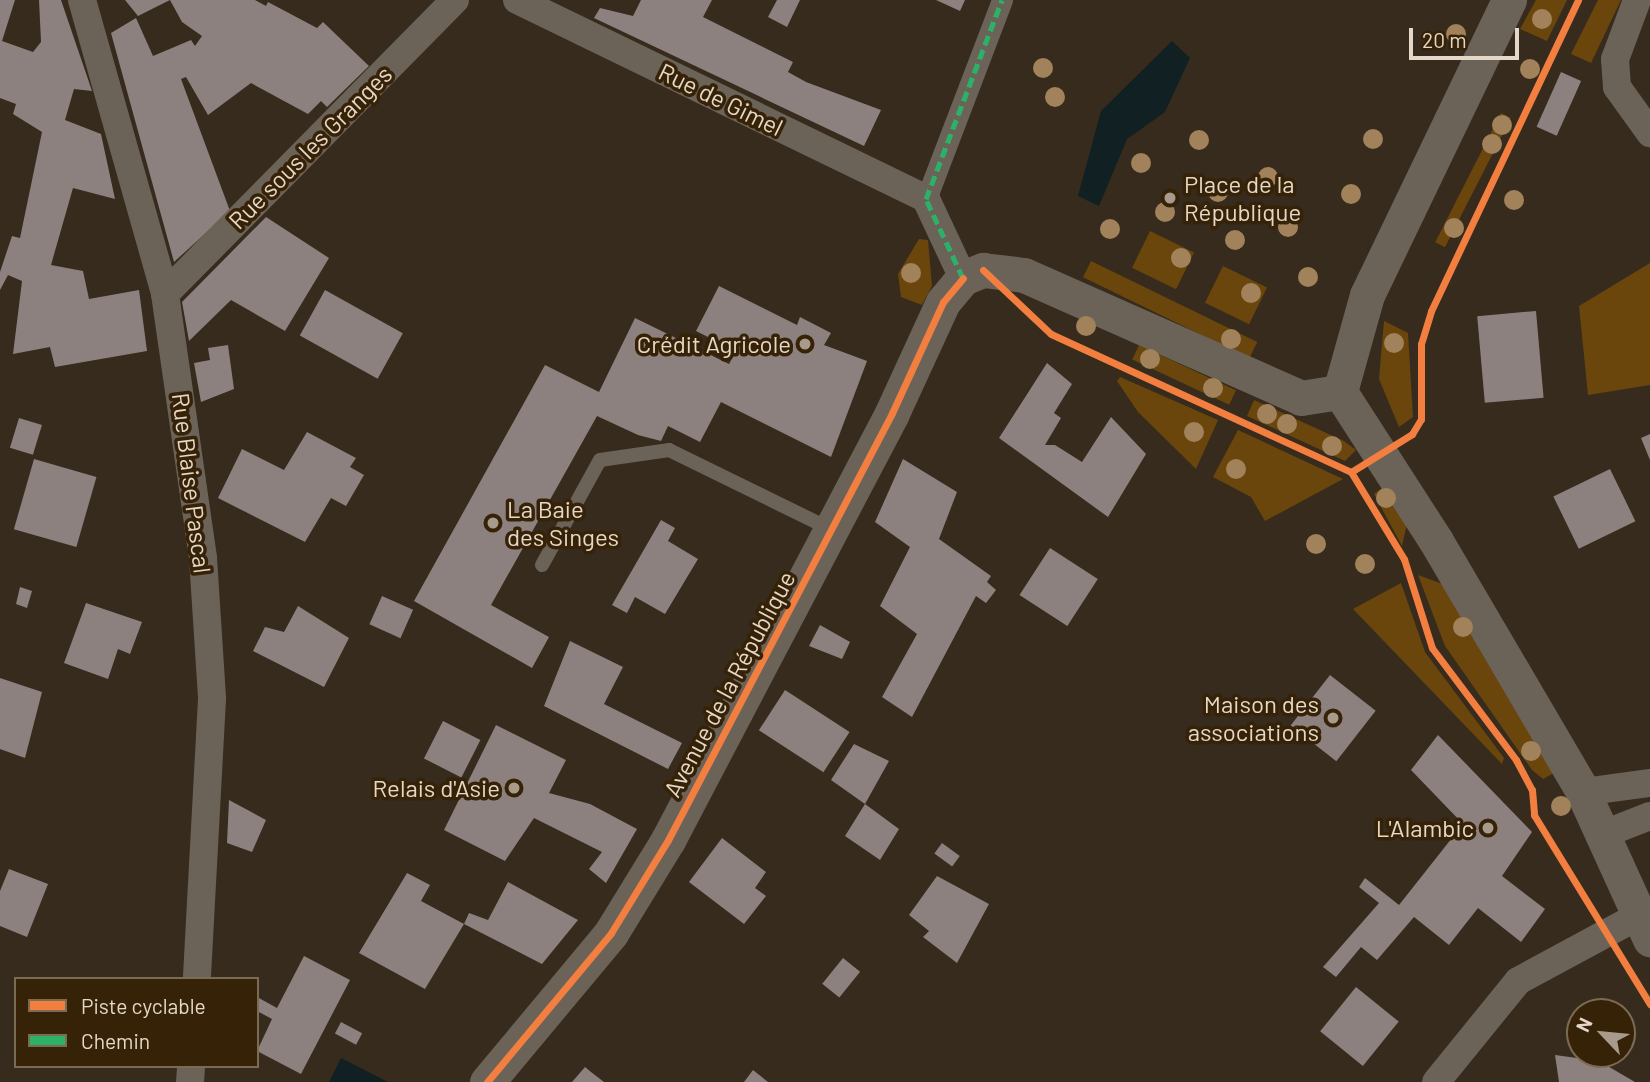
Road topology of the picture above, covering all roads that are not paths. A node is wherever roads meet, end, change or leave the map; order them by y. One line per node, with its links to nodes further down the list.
1 (82, 0): 10 (street, Rue Blaise Pascal)
2 (455, 0): 10 (street, Rue sous les Granges)
3 (517, 0): 8 (street, Rue de Gimel)
4 (1002, 0): 8 (street)
5 (1509, 0): 11 (street)
6 (1637, 0): 7 (street)
7 (1650, 133)
8 (926, 199): 9 (street)
9 (963, 278): 11 (street); 12 (street, Avenue de la République)
10 (165, 294): 19 (street, Rue Blaise Pascal)
11 (1340, 392): 15 (street)
12 (831, 530): 13 (lane); 20 (street, Avenue de la République)
13 (542, 565)
14 (1650, 783): 15 (street)
15 (1583, 792): 17 (street)
16 (1650, 816): 17 (street)
17 (1604, 835): 18 (street)
18 (1644, 928): 21 (street)
19 (197, 977)
20 (487, 1082)
21 (1437, 1082)

